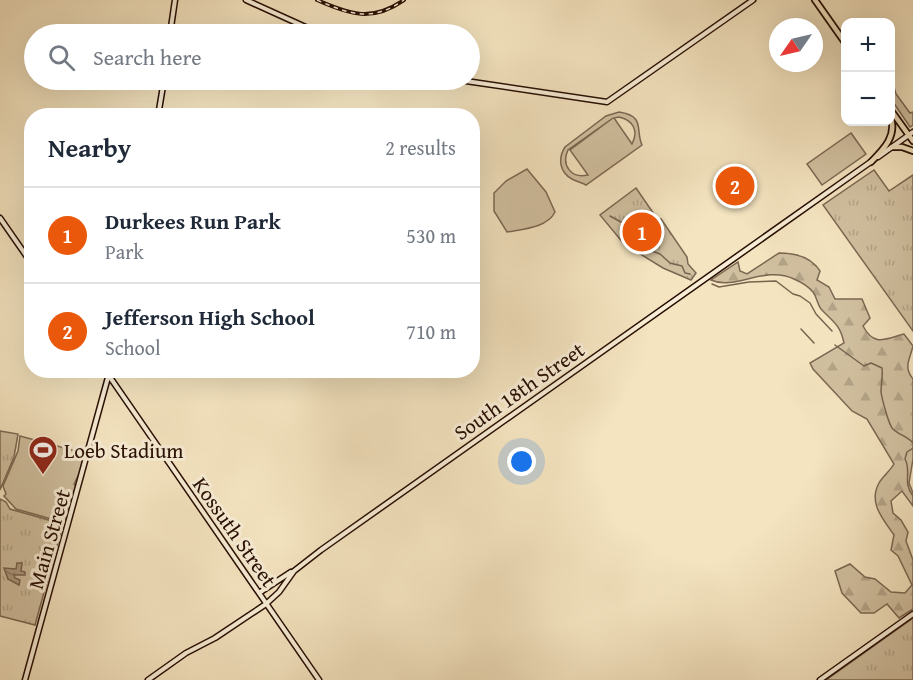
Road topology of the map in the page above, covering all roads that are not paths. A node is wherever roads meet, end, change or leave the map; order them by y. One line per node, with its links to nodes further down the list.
1 (175, 0): 5 (main road)
2 (246, 0): 6 (main road)
3 (753, 0): 8 (main road)
4 (815, 0): 7 (main road)
5 (171, 24)
6 (299, 24)
7 (841, 37)
8 (480, 83)
9 (162, 90): 10 (main road)
10 (159, 108)
11 (895, 114): 13 (main road)
12 (892, 126): 17 (main road)
13 (911, 133): 14 (main road); 15 (main road, South 18th Street)
14 (913, 141)
15 (892, 147): 16 (main road); 17 (main road, South 18th Street)
16 (913, 151)
17 (871, 162): 22 (main road, South 18th Street)
18 (0, 218): 19 (main road)
19 (24, 252)
20 (109, 378): 26 (main road, Main Street)
21 (113, 378): 23 (main road, Kossuth Street)
22 (294, 571): 23 (main road); 24 (main road, South 18th Street)
23 (259, 593): 24 (main road, Kossuth Street)
24 (266, 604): 27 (main road, South 18th Street); 28 (main road, Kossuth Street)
25 (913, 614): 29 (main road)
26 (25, 680)
27 (148, 680)
28 (319, 680)
29 (820, 680)

